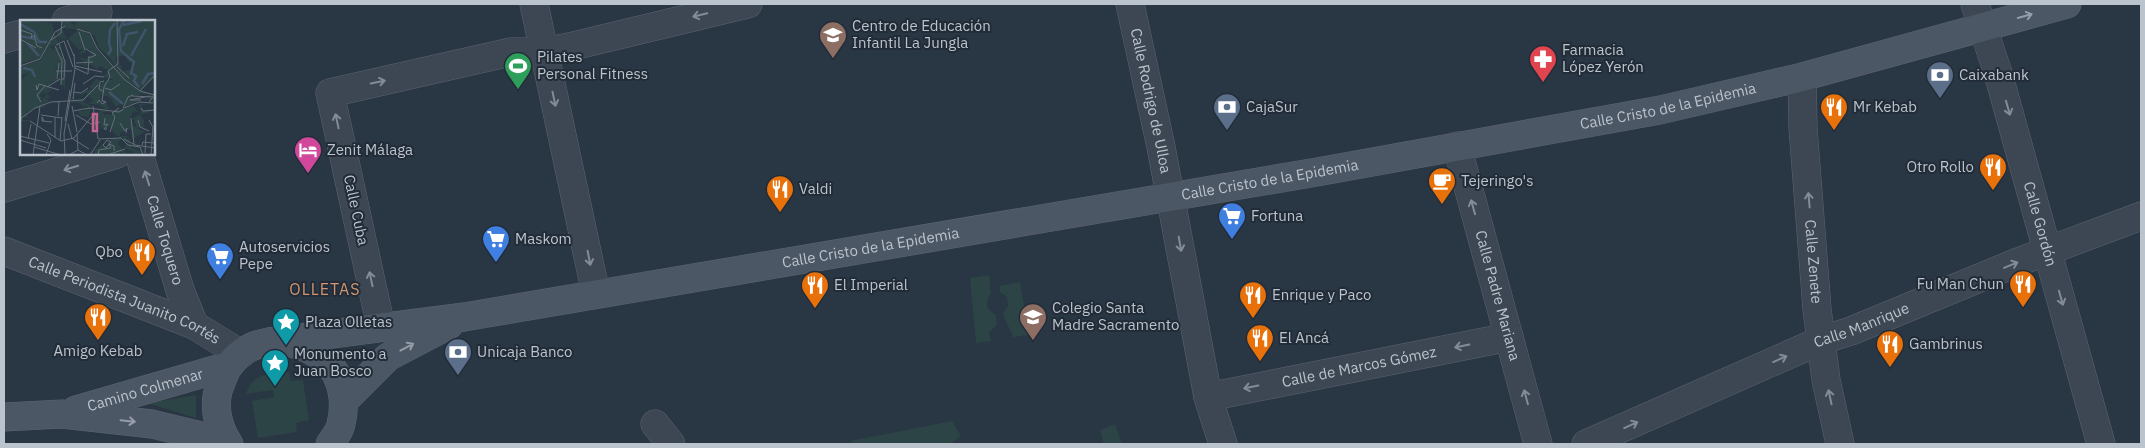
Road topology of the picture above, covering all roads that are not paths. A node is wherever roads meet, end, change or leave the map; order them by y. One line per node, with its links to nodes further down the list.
1 (534, 4): 10 (street)
2 (748, 4): 10 (street, one-way to 10)
3 (1130, 4): 16 (street, Calle Rodrigo de Ulloa)
4 (2067, 4): 6 (main road, Calle Cristo de la Epidemia, one-way to 4)
5 (98, 12): 7 (street)
6 (1979, 16): 11 (main road, Calle Cristo de la Epidemia); 19 (street, Calle Gordón, one-way to 19)
7 (70, 20)
8 (20, 34): 9 (street)
9 (4, 39)
10 (544, 52): 20 (street, one-way to 20); 23 (street, Calle Cuba, one-way to 10)
11 (1802, 77): 12 (main road, Calle Cristo de la Epidemia); 25 (street, Calle Zenete, one-way to 11)
12 (1457, 146): 16 (main road, Calle Cristo de la Epidemia); 24 (street, Calle Padre Mariana, one-way to 12)
13 (114, 155): 15 (street, one-way to 15)
14 (139, 155): 22 (street, Calle Toquero, one-way to 14)
15 (4, 188)
16 (1171, 196): 20 (main road, Calle Cristo de la Epidemia); 28 (street, Calle Rodrigo de Ulloa, one-way to 28)
17 (2141, 216): 19 (street, Calle Manrique)
18 (4, 251): 22 (street, Calle Periodista Juanito Cortés)
19 (2048, 251): 25 (street, Calle Manrique, one-way to 19); 38 (street, Calle Gordón, one-way to 38)
20 (596, 294): 21 (main road, Calle Cristo de la Epidemia)
21 (464, 317): 23 (main road, Calle Cristo de la Epidemia); 29 (main road, Calle Cristo de la Epidemia, one-way to 21)
22 (194, 324): 27 (street, Calle Periodista Juanito Cortés)
23 (381, 327): 26 (main road, Calle Cristo de la Epidemia)
24 (1509, 337): 28 (street, Calle de Marcos Gómez, one-way to 28); 35 (street, Calle Padre Mariana, one-way to 24)
25 (1822, 340): 36 (street, Calle Manrique, one-way to 25); 37 (street, Calle Zenete, one-way to 25)
26 (269, 342): 27 (main road); 29 (main road)
27 (235, 360): 30 (main road, Camino Colmenar); 32 (main road)
28 (1208, 397): 34 (street, Calle Rodrigo de Ulloa)
29 (344, 401): 33 (main road)
30 (62, 414): 31 (main road, Camino Colmenar); 32 (main road, Camino Colmenar, one-way to 32)
31 (4, 417)
32 (228, 443)
33 (330, 444)
34 (1223, 444)
35 (1538, 444)
36 (1590, 444)
37 (1840, 444)
38 (2101, 444)

